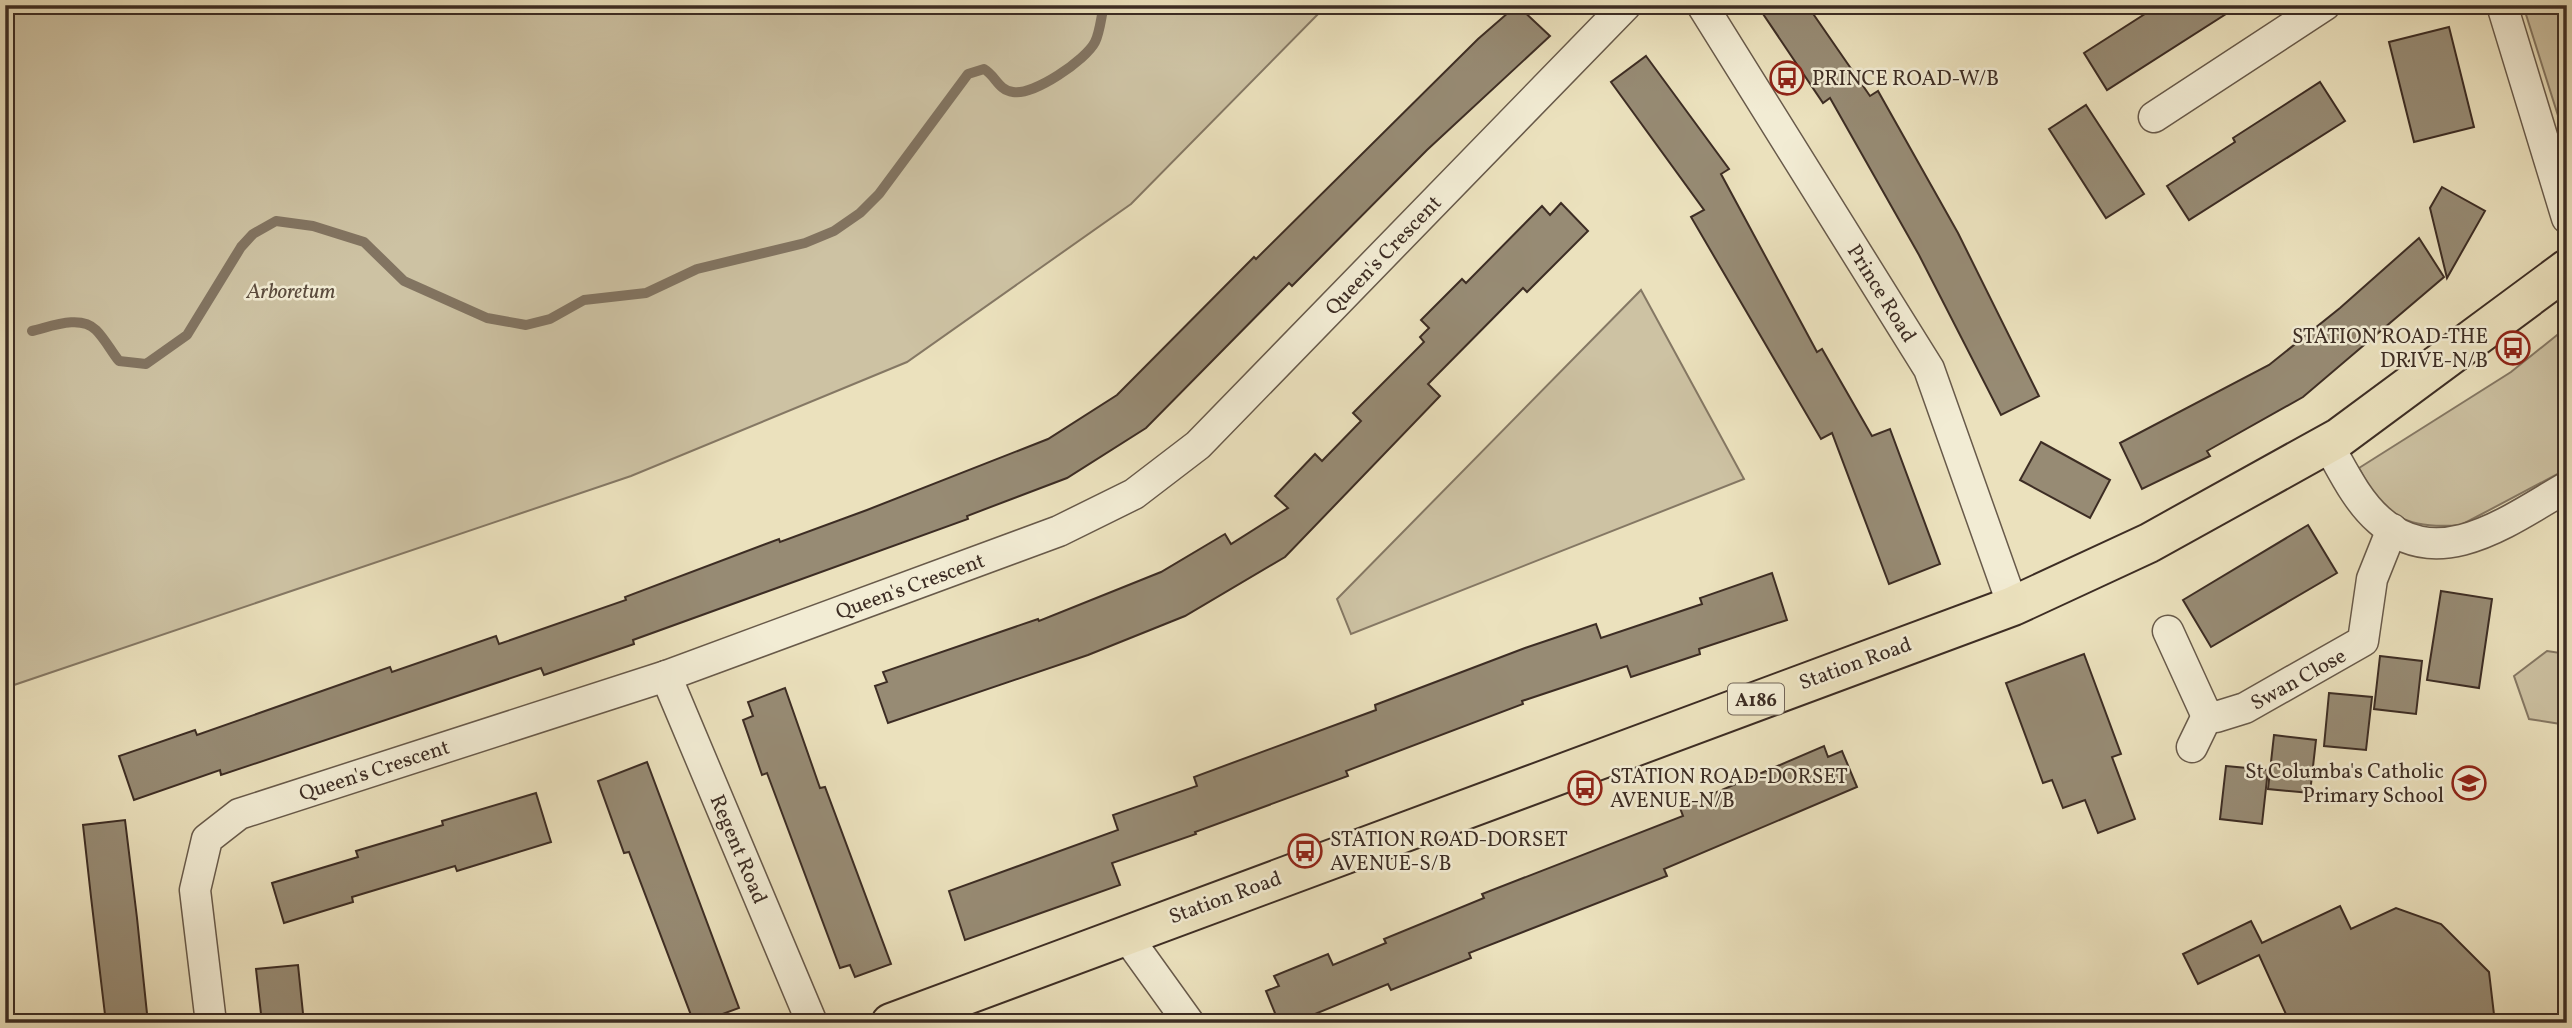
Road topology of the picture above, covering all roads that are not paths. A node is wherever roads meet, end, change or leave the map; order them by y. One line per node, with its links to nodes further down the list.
1 (1626, 5): 13 (street, Queen's Crescent)
2 (1702, 5): 11 (street, Prince Road)
3 (2325, 5): 5 (street)
4 (2502, 5): 6 (street)
5 (2154, 117)
6 (2567, 218)
7 (2567, 269): 8 (main road, Station Road / A186)
8 (2327, 443): 10 (street); 11 (main road, Station Road / A186)
9 (2567, 488): 10 (street)
10 (2392, 529): 14 (street, Swan Close)
11 (2013, 606): 16 (main road, Station Road / A186)
12 (2168, 631): 14 (street)
13 (666, 676): 17 (street, Queen's Crescent); 18 (street, Regent Road)
14 (2208, 714): 15 (street)
15 (2192, 747)
16 (1125, 934): 19 (main road, Station Road / A186); 20 (street)
17 (211, 1023)
18 (812, 1023)
19 (891, 1023)
20 (1189, 1023)

